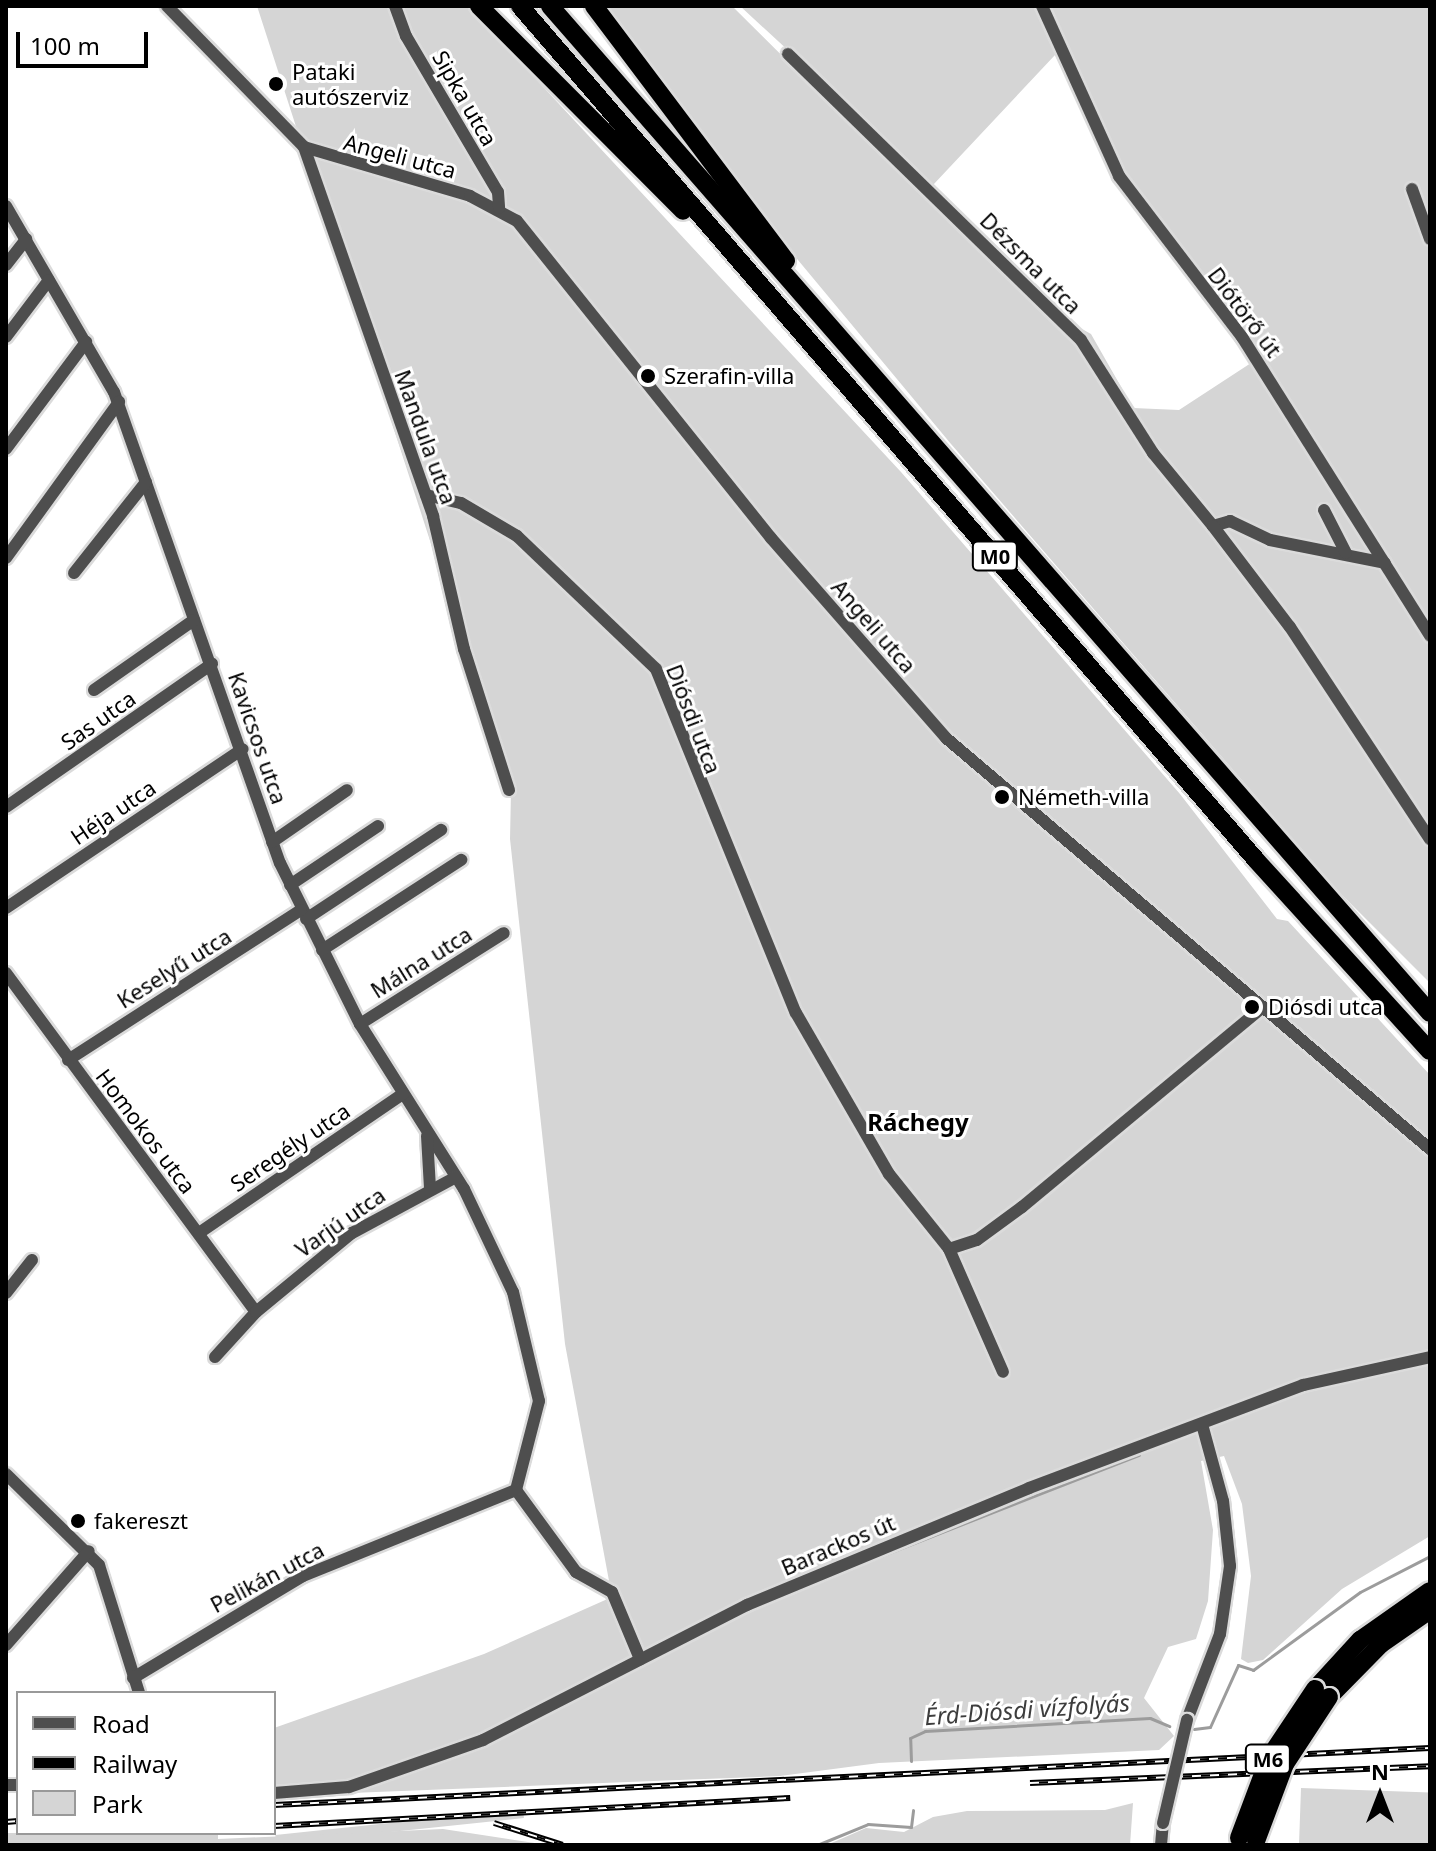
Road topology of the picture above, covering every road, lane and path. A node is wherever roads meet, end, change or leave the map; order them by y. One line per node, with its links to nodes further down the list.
1 (167, 6): 9 (street)
2 (395, 6): 12 (street, Sipka utca)
3 (479, 6): 15 (highway)
4 (520, 6): 15 (highway, M0)
5 (550, 6): 18 (highway, M0)
6 (594, 6): 18 (highway)
7 (1042, 6): 29 (street, Diótörő út)
8 (788, 54): 26 (street, Dézsma utca)
9 (304, 147): 12 (street, Angeli utca); 24 (street, Mandula utca)
10 (1412, 189): 14 (street)
11 (6, 206): 13 (street, Kavicsos utca)
12 (499, 208): 52 (street, Angeli utca)
13 (26, 239): 16 (street); 17 (street, Kavicsos utca)
14 (1430, 239)
15 (733, 252): 55 (highway, M0)
16 (6, 265)
17 (49, 280): 19 (street); 20 (street, Kavicsos utca)
18 (807, 298): 48 (highway, M0)
19 (6, 337)
20 (86, 342): 21 (street, Kavicsos utca); 22 (street)
21 (119, 402): 23 (street, Kavicsos utca); 28 (street)
22 (6, 449)
23 (146, 482): 30 (street); 31 (street, Kavicsos utca)
24 (426, 495): 37 (street, Mandula utca); 65 (street, Diósdi utca)
25 (1324, 510): 27 (street)
26 (1213, 526): 27 (street); 41 (street, Dézsma utca)
27 (1346, 553): 29 (street)
28 (6, 558)
29 (1385, 563): 32 (street, Diótörő út)
30 (74, 573)
31 (194, 620): 33 (street, Kavicsos utca); 34 (street)
32 (1430, 636)
33 (212, 664): 35 (street, Kavicsos utca); 38 (street, Sas utca)
34 (94, 690)
35 (243, 749): 42 (street, Kavicsos utca); 45 (street, Héja utca)
36 (347, 790): 42 (street)
37 (509, 790)
38 (6, 807)
39 (378, 826): 44 (street)
40 (441, 830): 46 (street, Keselyű utca)
41 (1430, 839)
42 (272, 842): 44 (street, Kavicsos utca)
43 (461, 860): 49 (street)
44 (290, 885): 46 (street, Kavicsos utca)
45 (6, 908)
46 (304, 914): 49 (street, Kavicsos utca); 56 (street, Keselyű utca)
47 (504, 933): 54 (street, Málna utca)
48 (1361, 938): 51 (highway); 53 (highway, M0)
49 (322, 950): 54 (street, Kavicsos utca)
50 (6, 973): 56 (street, Homokos utca)
51 (1430, 994)
52 (1262, 1008): 59 (street, Angeli utca); 65 (street)
53 (1430, 1013)
54 (360, 1024): 57 (street, Kavicsos utca)
55 (1430, 1051)
56 (68, 1060): 64 (street, Homokos utca)
57 (403, 1094): 58 (street, Kavicsos utca); 64 (street, Seregély utca)
58 (426, 1133): 60 (street, Kavicsos utca); 61 (street, Kavicsos utca)
59 (1430, 1149)
60 (442, 1156): 61 (street); 62 (street, Kavicsos utca)
61 (429, 1163): 63 (street, Kavicsos utca)
62 (456, 1177): 63 (street, Varjú utca); 74 (street, Kavicsos utca)
63 (430, 1188): 68 (street, Varjú utca)
64 (199, 1233): 68 (street, Homokos utca)
65 (949, 1249): 71 (street, Diósdi utca)
66 (32, 1260): 67 (street)
67 (6, 1293)
68 (256, 1312): 69 (street, Varjú utca)
69 (215, 1357)
70 (1430, 1357): 72 (street, Barackos út)
71 (1003, 1372)
72 (1202, 1424): 82 (street, Barackos út); 88 (street, bridge)
73 (13, 1478): 75 (street); 76 (street)
74 (516, 1490): 82 (street); 83 (street, Pelikán utca)
75 (6, 1496)
76 (89, 1551): 81 (street); 83 (street)
77 (1430, 1591): 85 (highway, M6)
78 (1430, 1610): 80 (highway)
79 (1430, 1619): 80 (highway)
80 (1381, 1644): 85 (highway, M6)
81 (6, 1645)
82 (640, 1659): 86 (street, Barackos út)
83 (133, 1678): 84 (street)
84 (138, 1691)
85 (1322, 1693): 87 (highway, M6, bridge)
86 (276, 1793)
87 (1247, 1842)
88 (1161, 1845)

